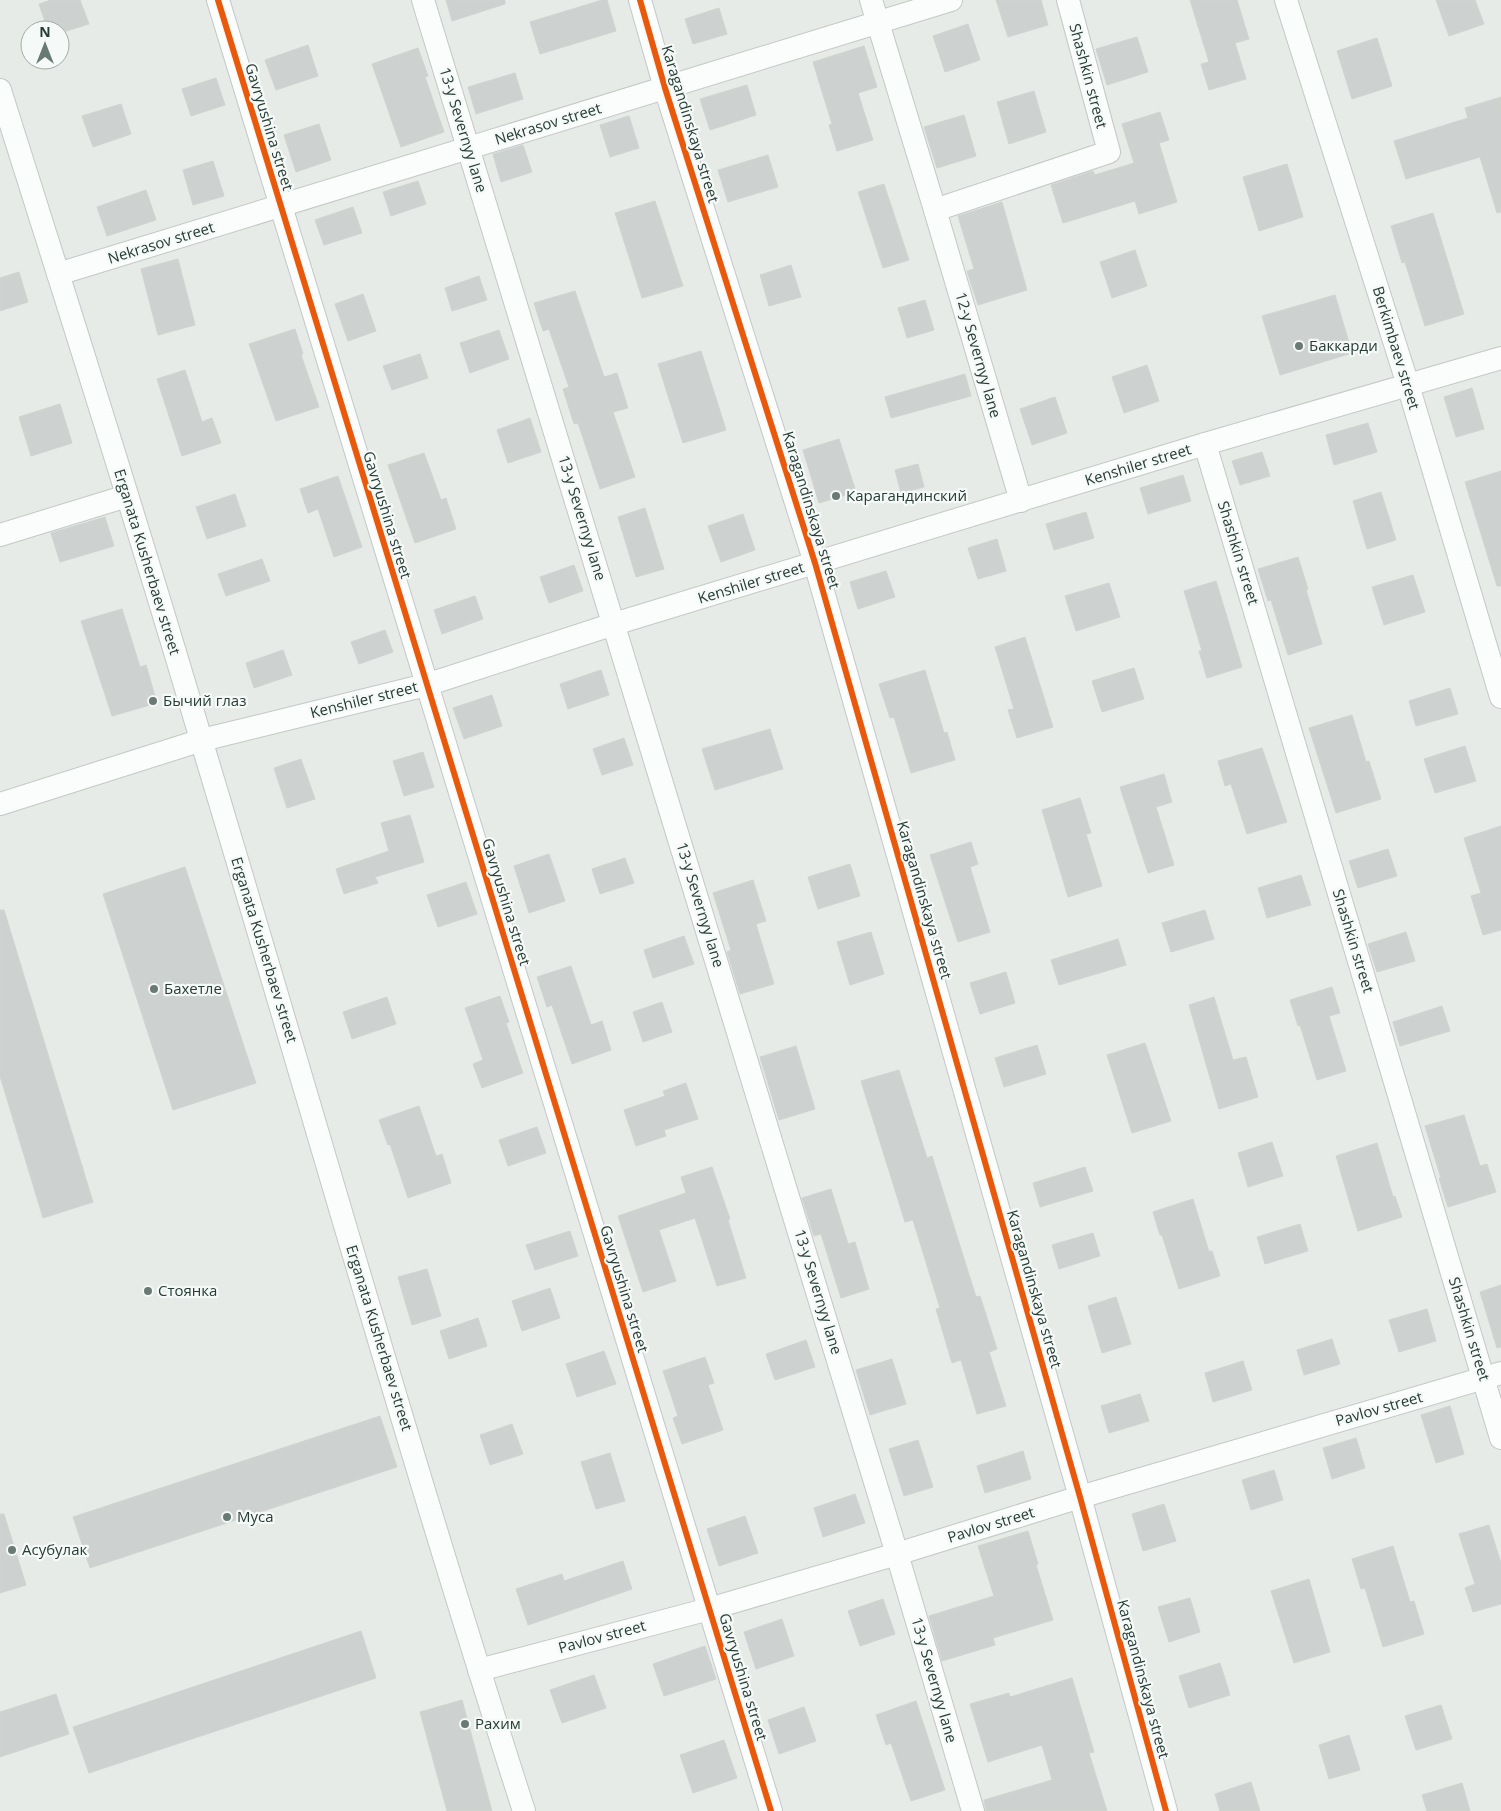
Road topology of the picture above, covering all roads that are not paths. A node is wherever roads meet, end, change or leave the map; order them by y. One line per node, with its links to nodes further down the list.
1 (218, 0): 12 (street, Gavryushina street)
2 (423, 0): 11 (street, 13-y Severnyy lane)
3 (640, 0): 9 (street, Karagandinskaya street)
4 (871, 0): 8 (street, 12-y Severnyy lane)
5 (951, 0): 8 (street, Nekrasov street)
6 (1068, 0): 13 (street, Shashkin street)
7 (1286, 0): 16 (street, Berkimbaev street)
8 (878, 23): 9 (street, Nekrasov street); 13 (street, 12-y Severnyy lane)
9 (666, 88): 11 (street, Nekrasov street); 21 (street, Karagandinskaya street)
10 (0, 90): 14 (street, Erganata Kusherbaev street)
11 (468, 148): 12 (street, Nekrasov street); 22 (street, 13-y Severnyy lane)
12 (280, 206): 14 (street, Nekrasov street); 23 (street, Gavryushina street)
13 (935, 210): 19 (street, 12-y Severnyy lane)
14 (58, 274): 18 (street, Erganata Kusherbaev street)
15 (1501, 358): 16 (street, Kenshiler street)
16 (1408, 385): 17 (street, Kenshiler street); 24 (street, Berkimbaev street)
17 (1205, 444): 19 (street, Kenshiler street); 27 (street, Shashkin street)
18 (127, 496): 20 (street); 25 (street, Erganata Kusherbaev street)
19 (1021, 501): 21 (street, Kenshiler street)
20 (0, 534)
21 (815, 563): 22 (street, Kenshiler street); 29 (street, Karagandinskaya street)
22 (614, 624): 23 (street, Kenshiler street); 30 (street, 13-y Severnyy lane)
23 (426, 685): 25 (street, Kenshiler street); 31 (street, Gavryushina street)
24 (1501, 697)
25 (202, 740): 26 (street, Kenshiler street); 32 (street, Erganata Kusherbaev street)
26 (0, 804)
27 (1492, 1376): 28 (street, Shashkin street); 29 (street, Pavlov street)
28 (1501, 1438)
29 (1080, 1497): 30 (street, Pavlov street); 36 (street, Karagandinskaya street)
30 (897, 1554): 31 (street, Pavlov street); 35 (street, 13-y Severnyy lane)
31 (709, 1609): 32 (street, Pavlov street); 34 (street, Gavryushina street)
32 (479, 1670): 33 (street, Erganata Kusherbaev street)
33 (524, 1811)
34 (771, 1811)
35 (973, 1811)
36 (1166, 1811)

